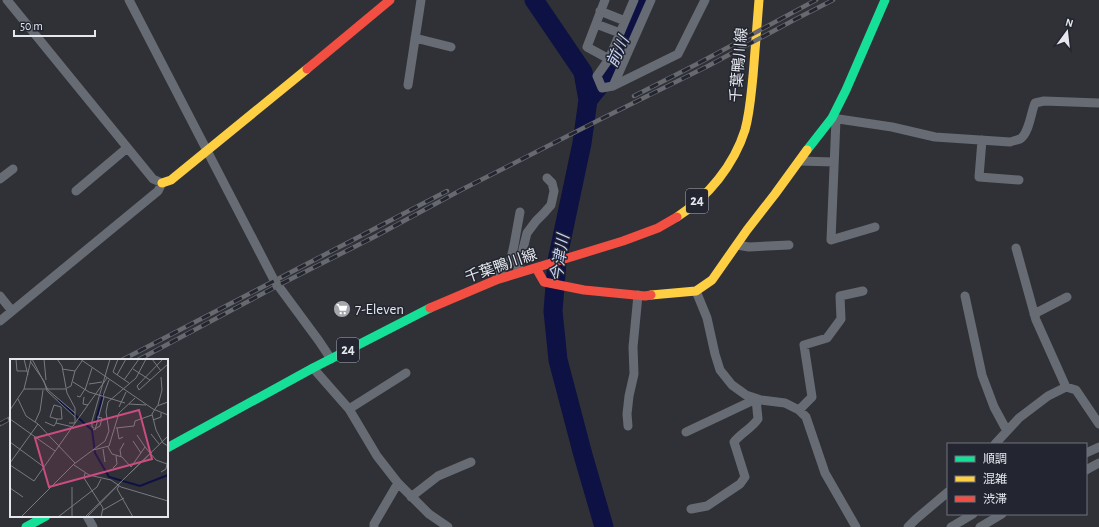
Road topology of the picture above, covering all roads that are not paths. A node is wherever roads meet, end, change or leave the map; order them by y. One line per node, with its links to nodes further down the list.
1 (7, 0): 23 (street)
2 (129, 0): 24 (street)
3 (390, 0): 24 (main road)
4 (421, 0): 15 (street)
5 (605, 0): 11 (street)
6 (634, 0): 12 (street)
7 (651, 0): 19 (street)
8 (705, 0): 19 (street)
9 (759, 0): 38 (main road, 千葉鴨川線 / 24)
10 (885, 0): 21 (main road)
11 (600, 11): 12 (street); 13 (street)
12 (624, 21): 14 (street)
13 (596, 24): 14 (street); 17 (street)
14 (620, 33): 17 (street)
15 (415, 38): 16 (street); 18 (street)
16 (451, 47)
17 (609, 59): 19 (street)
18 (408, 85)
19 (613, 86)
20 (1099, 103): 22 (street)
21 (834, 119): 22 (street); 25 (main road); 26 (street)
22 (982, 140): 30 (street)
23 (127, 148): 31 (street); 32 (street)
24 (207, 152): 31 (main road); 50 (street)
25 (799, 161): 26 (street); 35 (main road)
26 (834, 162): 34 (street)
27 (13, 169): 29 (street)
28 (547, 178): 39 (street)
29 (0, 179)
30 (1019, 180)
31 (162, 183): 47 (street)
32 (76, 191)
33 (520, 212): 40 (street)
34 (874, 227)
35 (737, 245): 36 (street); 41 (main road)
36 (789, 245)
37 (1016, 248): 48 (street)
38 (536, 268): 39 (main road, 千葉鴨川線 / 24); 44 (main road)
39 (517, 273): 40 (main road, 千葉鴨川線 / 24)
40 (496, 280): 50 (main road, 千葉鴨川線 / 24)
41 (696, 291): 44 (main road); 54 (street)
42 (863, 291): 56 (street)
43 (0, 296): 47 (street)
44 (638, 296): 58 (street)
45 (965, 296): 59 (street)
46 (1067, 297): 48 (street)
47 (12, 311): 49 (street)
48 (1034, 314): 53 (street)
49 (0, 321)
50 (331, 359): 51 (main road, 千葉鴨川線 / 24)
51 (313, 368): 55 (street); 62 (main road, 千葉鴨川線 / 24)
52 (406, 373): 55 (street)
53 (1066, 387): 57 (street); 59 (street)
54 (756, 399): 56 (street); 60 (street); 71 (street)
55 (349, 409): 68 (street)
56 (799, 410): 80 (street)
57 (1099, 424)
58 (628, 426)
59 (1007, 431): 61 (street)
60 (686, 432)
61 (996, 443)
62 (168, 447)
63 (1099, 447): 64 (street)
64 (1087, 453)
65 (471, 462): 70 (street)
66 (1099, 463): 67 (street)
67 (1087, 469)
68 (398, 483): 70 (street); 78 (street)
69 (947, 493): 81 (street)
70 (411, 497): 79 (street)
71 (691, 509)
72 (971, 515): 82 (street)
73 (1000, 515): 83 (street)
74 (44, 517): 76 (main road)
75 (88, 517): 77 (street)
76 (26, 527)
77 (93, 527)
78 (374, 527)
79 (448, 527)
80 (856, 527)
81 (908, 527)
82 (951, 527)
83 (980, 527)

